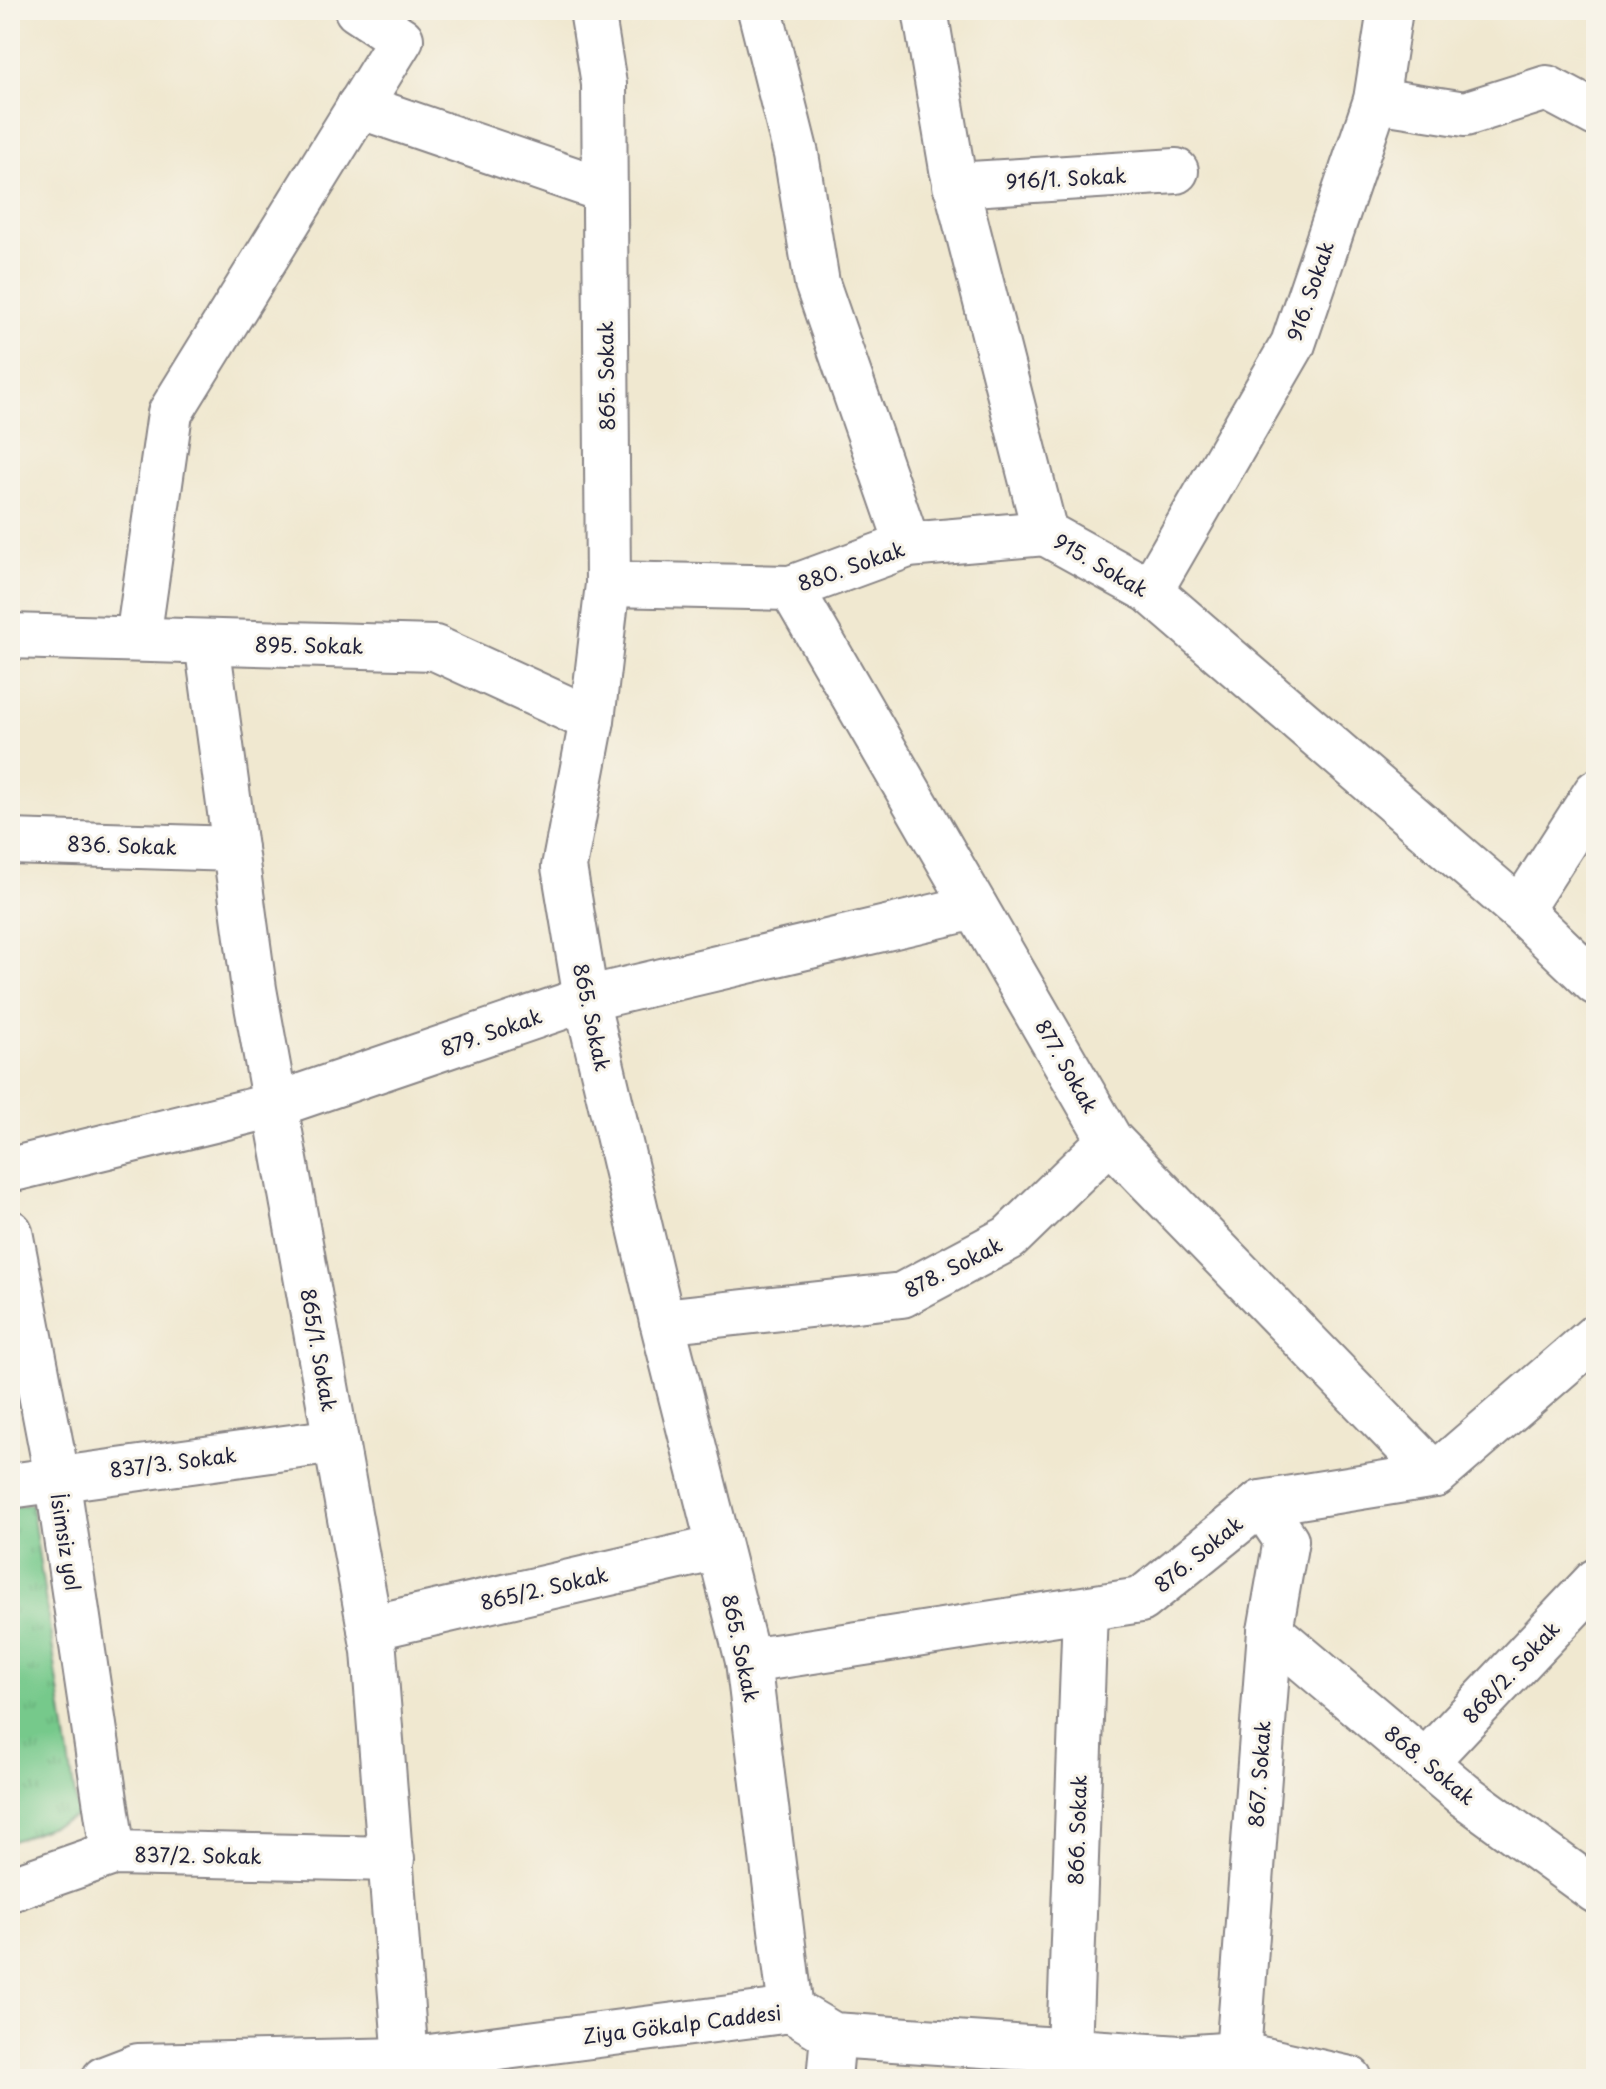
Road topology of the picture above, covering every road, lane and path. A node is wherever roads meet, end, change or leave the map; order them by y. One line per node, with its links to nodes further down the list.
1 (357, 10): 6 (street)
2 (592, 10): 12 (street, 865. Sokak)
3 (760, 10): 14 (street)
4 (925, 10): 11 (street, 915. Sokak)
5 (1390, 10): 7 (street, 916. Sokak)
6 (409, 24): 8 (street)
7 (1376, 100): 9 (street); 17 (street, 916. Sokak)
8 (359, 106): 12 (street); 19 (street)
9 (1596, 114)
10 (1176, 171): 11 (street, 916/1. Sokak)
11 (955, 185): 13 (street, 915. Sokak)
12 (604, 190): 15 (street, 865. Sokak)
13 (1045, 533): 14 (street, 880. Sokak); 17 (street, 915. Sokak)
14 (908, 545): 16 (street, 880. Sokak)
15 (608, 584): 16 (street, 880. Sokak); 21 (street, 865. Sokak)
16 (791, 588): 25 (street, 877. Sokak)
17 (1150, 591): 26 (street, 915. Sokak)
18 (10, 636): 19 (street, 895. Sokak)
19 (138, 639): 20 (street, 895. Sokak)
20 (207, 642): 21 (street, 895. Sokak); 24 (street, 865/1. Sokak)
21 (592, 720): 28 (street, 865. Sokak)
22 (1596, 792): 26 (street)
23 (10, 842): 24 (street, 836. Sokak)
24 (235, 849): 29 (street, 865/1. Sokak)
25 (975, 907): 28 (street, 879. Sokak); 30 (street, 877. Sokak)
26 (1520, 910): 27 (street, 915. Sokak)
27 (1596, 983)
28 (586, 999): 29 (street, 879. Sokak); 33 (street, 865. Sokak)
29 (275, 1105): 31 (street, 879. Sokak); 35 (street, 865/1. Sokak)
30 (1110, 1140): 33 (street, 878. Sokak); 36 (street, 877. Sokak)
31 (10, 1170)
32 (10, 1232): 37 (street, İsimsiz yol)
33 (662, 1321): 40 (street, 865. Sokak)
34 (1596, 1336): 36 (street)
35 (336, 1441): 37 (street, 837/3. Sokak); 43 (street, 865/1. Sokak)
36 (1435, 1475): 39 (street, 876. Sokak)
37 (57, 1477): 38 (street, 837/3. Sokak); 47 (street, İsimsiz yol)
38 (10, 1486)
39 (1261, 1503): 42 (street, 876. Sokak); 44 (street, 867. Sokak)
40 (718, 1548): 43 (street, 865/2. Sokak); 45 (street, 865. Sokak)
41 (1596, 1581): 46 (street, 868/2. Sokak)
42 (1085, 1610): 45 (street, 876. Sokak); 53 (street, 866. Sokak)
43 (370, 1628): 48 (street, 865/1. Sokak)
44 (1270, 1631): 46 (street, 868. Sokak); 54 (street, 867. Sokak)
45 (748, 1661): 51 (street, 865. Sokak)
46 (1425, 1762): 50 (street, 868. Sokak)
47 (113, 1853): 48 (street, 837/2. Sokak); 49 (street, 837/2. Sokak)
48 (392, 1859): 55 (street, 865/1. Sokak)
49 (10, 1889)
50 (1596, 1891)
51 (791, 2010): 52 (street, Ziya Gökalp Caddesi); 55 (street, Ziya Gökalp Caddesi)
52 (833, 2035): 53 (street, Ziya Gökalp Caddesi); 58 (street)
53 (1069, 2050): 56 (street, Ziya Gökalp Caddesi)
54 (1238, 2054): 56 (street, Ziya Gökalp Caddesi); 59 (street, Ziya Gökalp Caddesi)
55 (406, 2060): 57 (street, Ziya Gökalp Caddesi)
56 (1178, 2068)
57 (127, 2075)
58 (829, 2079)
59 (1350, 2079)

